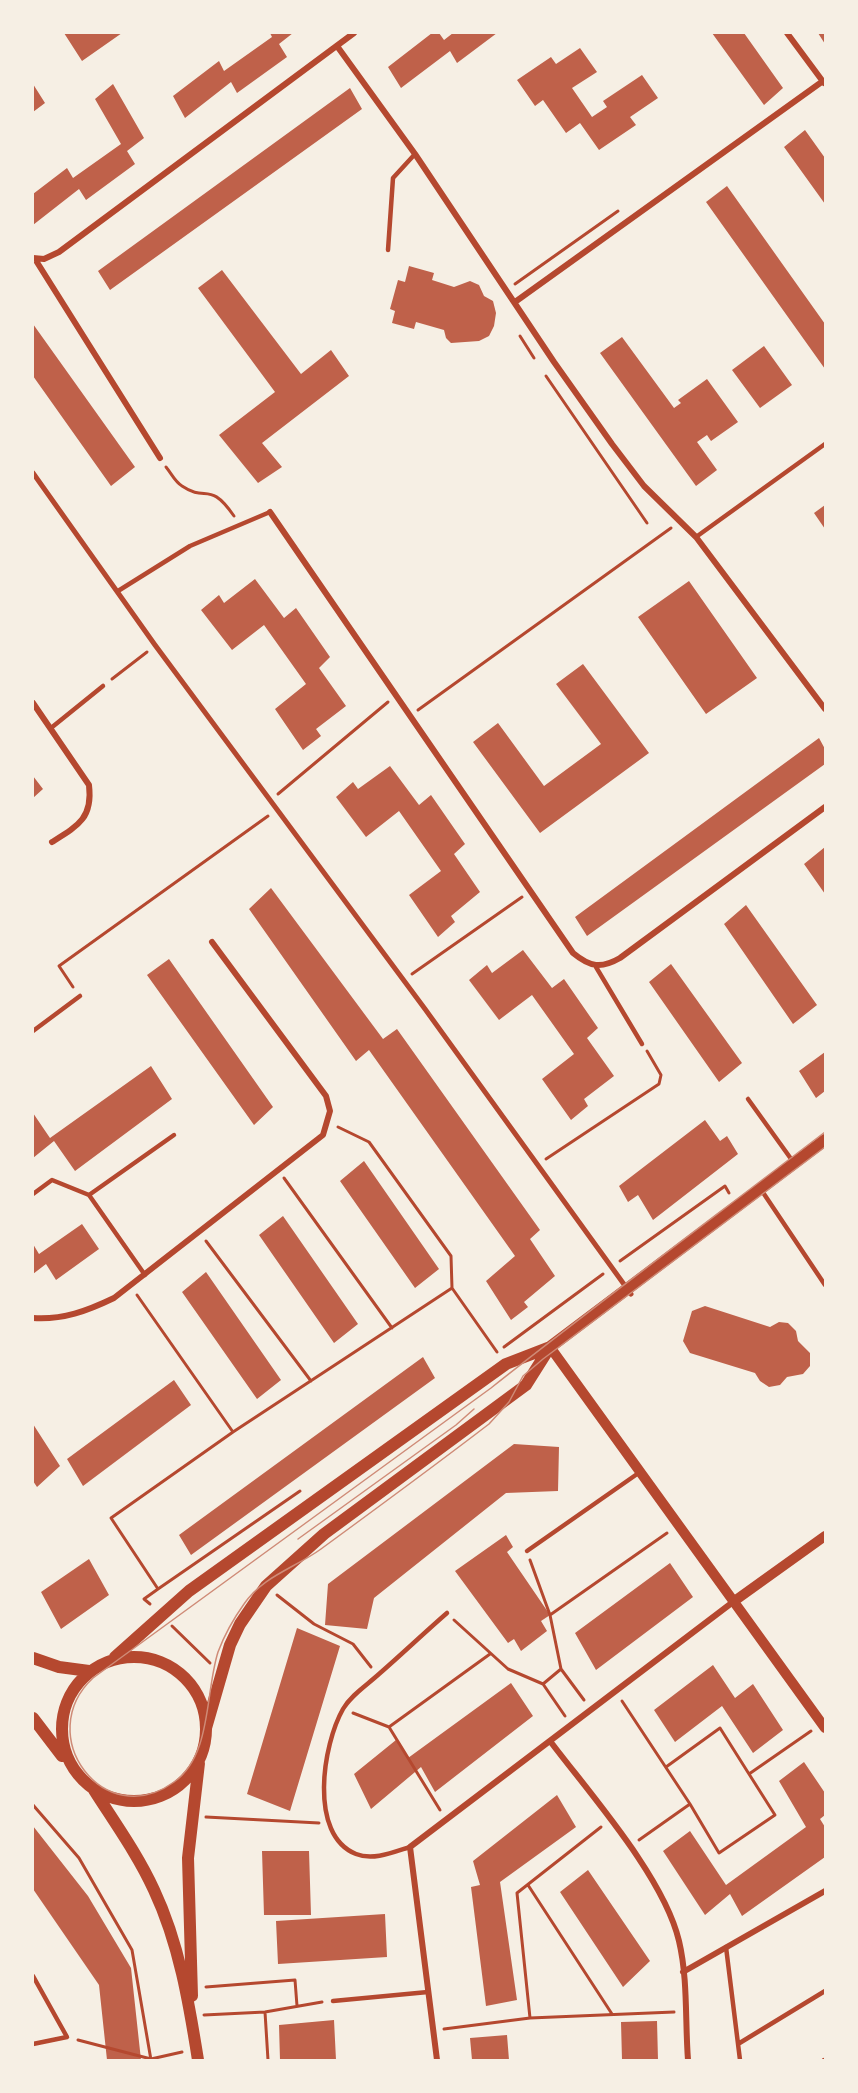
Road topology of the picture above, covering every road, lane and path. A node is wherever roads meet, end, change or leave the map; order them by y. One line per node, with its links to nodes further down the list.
1 (354, 33): 3 (street)
2 (787, 33): 4 (street)
3 (337, 46): 5 (street); 7 (street)
4 (824, 83): 8 (street)
5 (414, 154): 6 (lane); 8 (street)
6 (388, 250)
7 (34, 258): 13 (street)
8 (515, 302): 16 (street)
9 (523, 341): 10 (path)
10 (536, 360)
11 (543, 370): 17 (path)
12 (825, 444): 19 (lane)
13 (160, 458): 18 (path)
14 (33, 473): 20 (street)
15 (270, 512): 18 (lane); 23 (street)
16 (680, 522): 19 (street); 26 (path)
17 (647, 523)
18 (240, 525): 20 (lane)
19 (696, 537): 25 (street)
20 (118, 591): 21 (street)
21 (155, 645): 22 (path); 28 (street)
22 (103, 686): 27 (lane)
23 (394, 696): 26 (street); 28 (path)
24 (33, 703): 27 (street)
25 (825, 709)
26 (409, 716): 32 (street)
27 (51, 728): 31 (street)
28 (270, 801): 30 (street)
29 (825, 807): 34 (street)
30 (277, 810): 35 (street); 36 (path)
31 (52, 843)
32 (530, 891): 34 (street); 35 (path)
33 (212, 942): 40 (street)
34 (596, 967): 38 (lane)
35 (403, 980): 44 (street)
36 (80, 996): 37 (lane)
37 (33, 1031)
38 (642, 1044): 44 (path)
39 (748, 1100): 43 (lane)
40 (328, 1123): 45 (street); 55 (path)
41 (174, 1135): 48 (lane)
42 (825, 1140): 43 (main road)
43 (794, 1163): 46 (main road)
44 (537, 1165): 51 (street)
45 (279, 1171): 50 (street); 58 (path)
46 (760, 1189): 49 (main road); 53 (lane)
47 (33, 1194): 48 (lane)
48 (89, 1195): 52 (lane)
49 (739, 1206): 51 (path); 56 (main road)
50 (200, 1232): 52 (street); 62 (path)
51 (612, 1267): 56 (street); 60 (path)
52 (145, 1275): 54 (street)
53 (825, 1285)
54 (131, 1286): 57 (street); 63 (path)
55 (452, 1288): 58 (path); 60 (path)
56 (629, 1292): 59 (main road)
57 (33, 1318)
58 (392, 1328): 62 (path)
59 (550, 1347): 64 (street); 69 (main road); 73 (main road)
60 (498, 1352): 61 (path)
61 (488, 1359)
62 (311, 1381): 63 (path)
63 (233, 1432): 70 (path)
64 (640, 1472): 66 (street); 68 (lane)
65 (304, 1488): 70 (path)
66 (678, 1525): 71 (street); 74 (path)
67 (825, 1536): 71 (street)
68 (527, 1551): 74 (path)
69 (266, 1586): 80 (main road); 81 (path)
70 (158, 1589): 73 (path)
71 (734, 1602): 83 (street); 88 (street)
72 (447, 1613): 75 (path); 81 (lane)
73 (161, 1614): 76 (main road); 80 (path)
74 (550, 1615): 78 (path)
75 (490, 1654): 82 (path); 89 (path)
76 (115, 1657): 79 (main road); 90 (main road)
77 (33, 1658): 79 (main road)
78 (561, 1669): 82 (path); 85 (path)
79 (89, 1671): 94 (main road)
80 (221, 1673): 90 (main road)
81 (378, 1675): 84 (lane)
82 (543, 1684): 87 (path)
83 (615, 1691): 85 (street); 93 (path)
84 (343, 1709): 89 (path); 102 (lane)
85 (591, 1710): 87 (street)
86 (35, 1724): 94 (main road)
87 (571, 1725): 91 (street)
88 (824, 1725): 95 (path)
89 (389, 1727): 100 (path)
90 (206, 1728): 92 (main road)
91 (550, 1741): 100 (street); 101 (street)
92 (199, 1761): 96 (main road); 99 (main road)
93 (666, 1767): 95 (path); 97 (path)
94 (72, 1768): 96 (main road)
95 (749, 1774): 97 (path)
96 (94, 1791): 118 (main road)
97 (690, 1804): 103 (path)
98 (33, 1805): 125 (path)
99 (192, 1816): 102 (path); 110 (main road)
100 (446, 1820): 104 (street)
101 (610, 1820): 103 (street); 105 (path)
102 (330, 1824): 104 (lane)
103 (630, 1846): 108 (street)
104 (410, 1847): 112 (street)
105 (527, 1885): 117 (path); 119 (path)
106 (825, 1891): 107 (street)
107 (726, 1947): 108 (street); 123 (lane)
108 (684, 1972): 116 (street)
109 (33, 1976): 121 (lane)
110 (192, 1988): 114 (path); 118 (main road)
111 (825, 1991): 123 (lane)
112 (428, 1992): 113 (lane); 120 (street)
113 (333, 2001): 114 (path)
114 (297, 2006): 115 (path)
115 (265, 2012): 118 (path); 126 (path)
116 (685, 2012): 117 (path); 128 (street)
117 (612, 2014): 119 (path)
118 (192, 2016): 124 (main road)
119 (530, 2018): 120 (path)
120 (434, 2031): 127 (street)
121 (67, 2037): 122 (lane); 125 (path)
122 (33, 2044)
123 (738, 2044): 129 (lane)
124 (197, 2054): 125 (path)
125 (151, 2060)
126 (268, 2060)
127 (437, 2060)
128 (688, 2060)
129 (740, 2060)

